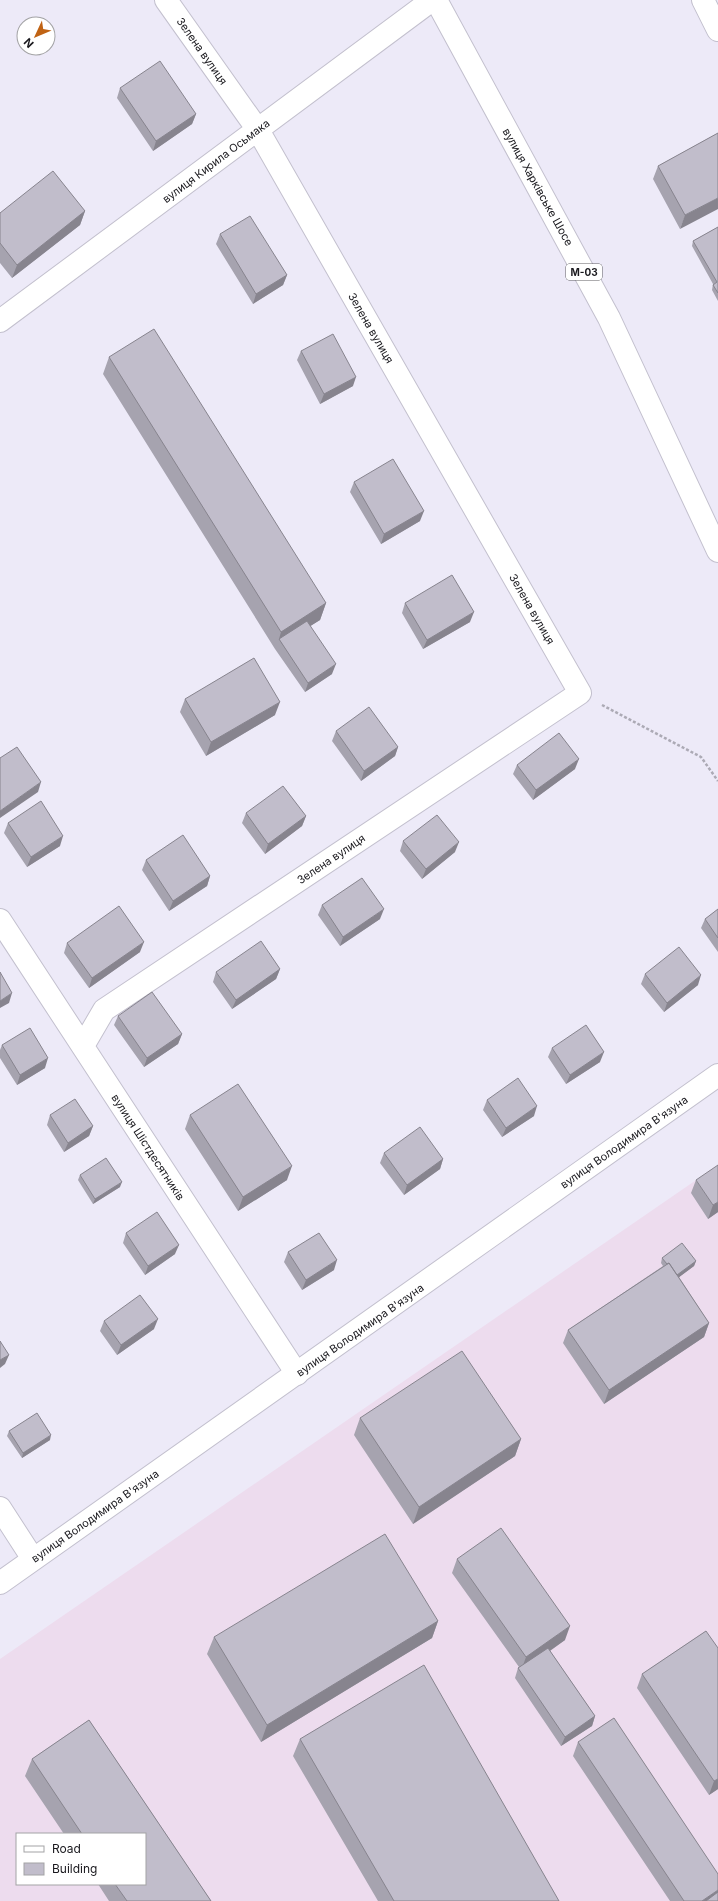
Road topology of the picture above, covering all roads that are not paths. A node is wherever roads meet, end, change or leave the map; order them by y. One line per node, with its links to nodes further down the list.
1 (166, 0): 6 (main road, Зелена вулиця)
2 (432, 0): 6 (main road, вулиця Кирила Осьмака)
3 (436, 0): 8 (main road, вулиця Харківське Шосе / М-03)
4 (703, 0): 5 (main road)
5 (718, 30)
6 (258, 130): 7 (main road, вулиця Кирила Осьмака); 10 (main road, Зелена вулиця)
7 (0, 321)
8 (718, 551)
9 (0, 920): 10 (main road, вулиця Шістдесятників)
10 (83, 1046): 12 (main road, вулиця Шістдесятників)
11 (718, 1075): 12 (main road, вулиця Володимира В'язуна)
12 (297, 1374): 14 (main road, вулиця Володимира В'язуна)
13 (0, 1508): 14 (main road)
14 (33, 1559): 15 (main road, вулиця Володимира В'язуна)
15 (0, 1583)

